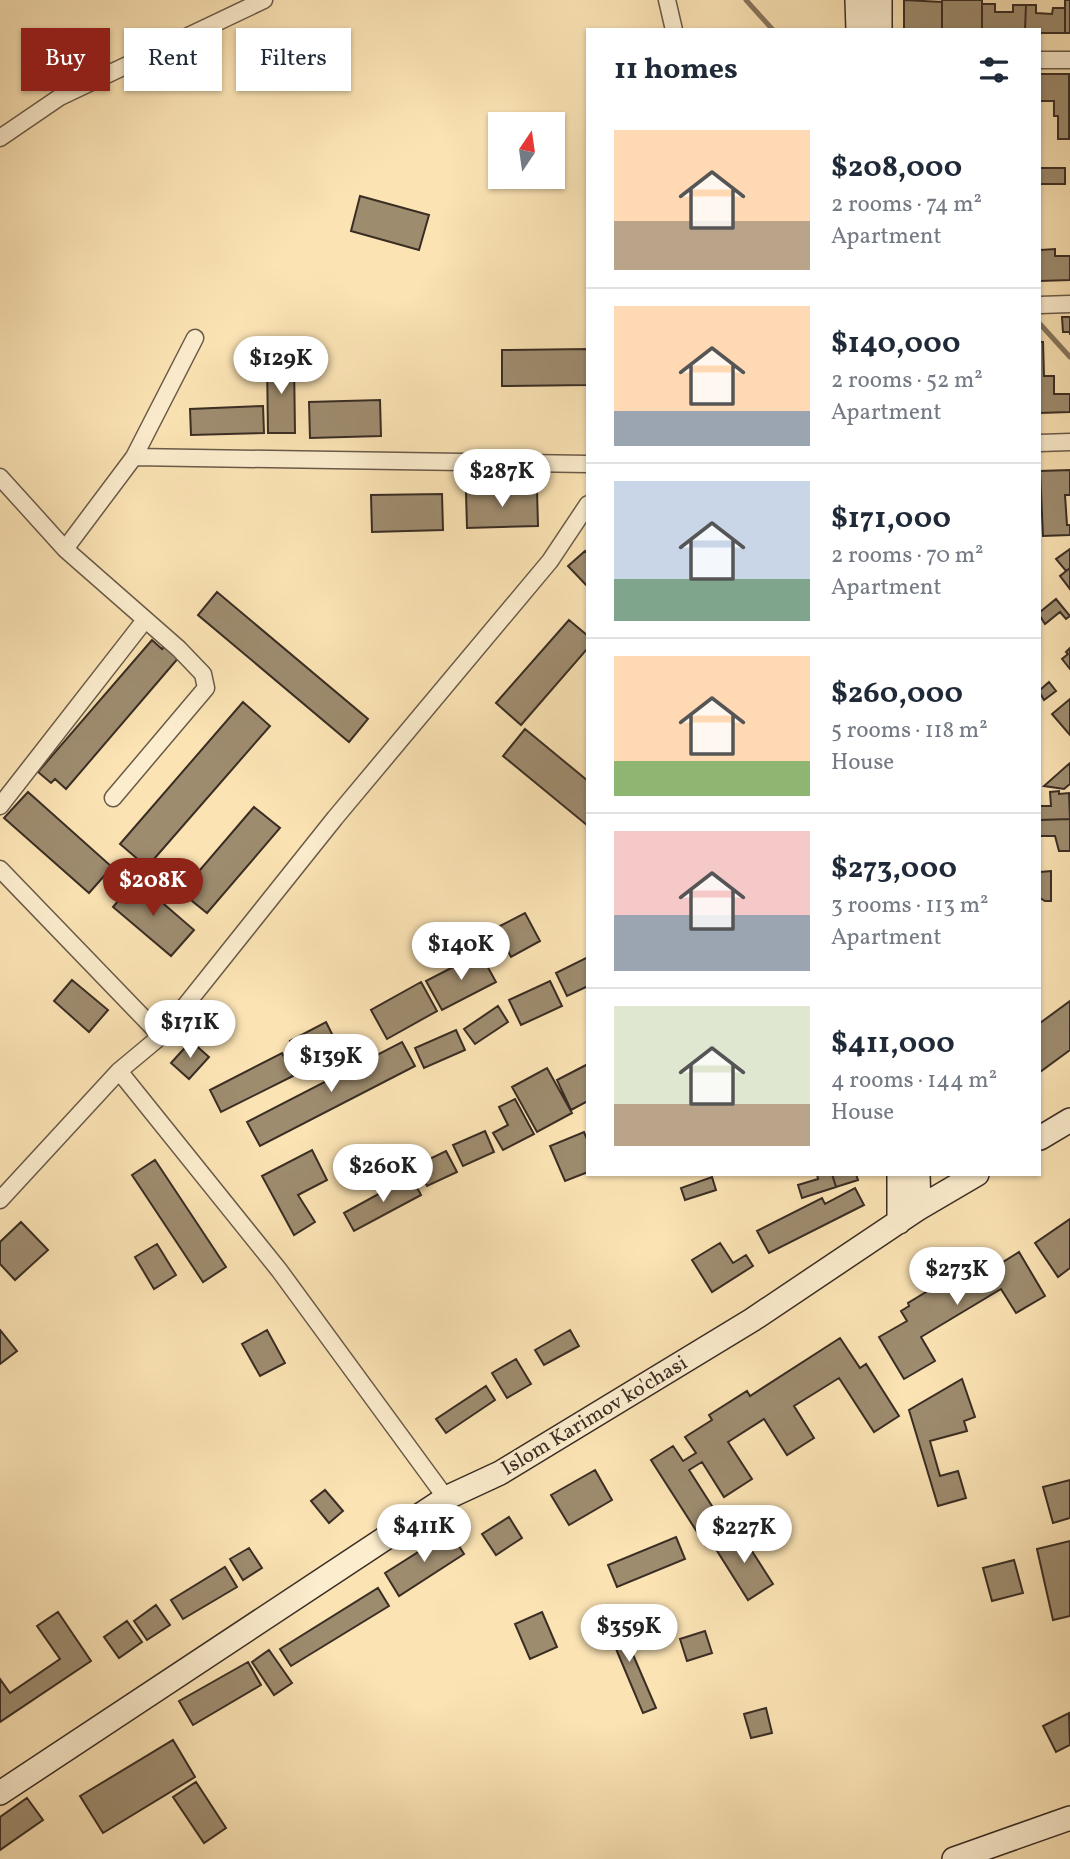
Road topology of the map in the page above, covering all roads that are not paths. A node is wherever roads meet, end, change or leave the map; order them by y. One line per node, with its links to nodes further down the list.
1 (264, 0): 10 (street)
2 (667, 0): 5 (street)
3 (857, 0): 6 (main road)
4 (880, 0): 7 (main road)
5 (674, 28)
6 (858, 28)
7 (880, 28)
8 (1070, 60): 9 (street)
9 (1041, 61)
10 (0, 138)
11 (1070, 304): 12 (street)
12 (1041, 305)
13 (195, 338): 16 (street)
14 (1070, 442): 15 (street)
15 (1041, 443)
16 (134, 457): 17 (street); 20 (street)
17 (586, 464)
18 (0, 477): 20 (street)
19 (586, 508): 25 (street)
20 (65, 549): 21 (street)
21 (145, 620): 22 (street); 23 (street)
22 (113, 797)
23 (0, 806)
24 (0, 869): 25 (street)
25 (161, 1036): 26 (street)
26 (119, 1071): 32 (street); 35 (street)
27 (1070, 1120): 28 (main road)
28 (1041, 1137)
29 (899, 1176): 34 (main road)
30 (918, 1176): 33 (main road)
31 (975, 1176): 33 (main road, Islom Karimov ko'chasi)
32 (0, 1200)
33 (919, 1208): 34 (main road, Islom Karimov ko'chasi)
34 (899, 1222): 35 (main road, Islom Karimov ko'chasi)
35 (446, 1498): 36 (main road, Islom Karimov ko'chasi)
36 (0, 1793)
37 (1070, 1818): 38 (main road)
38 (954, 1859)

